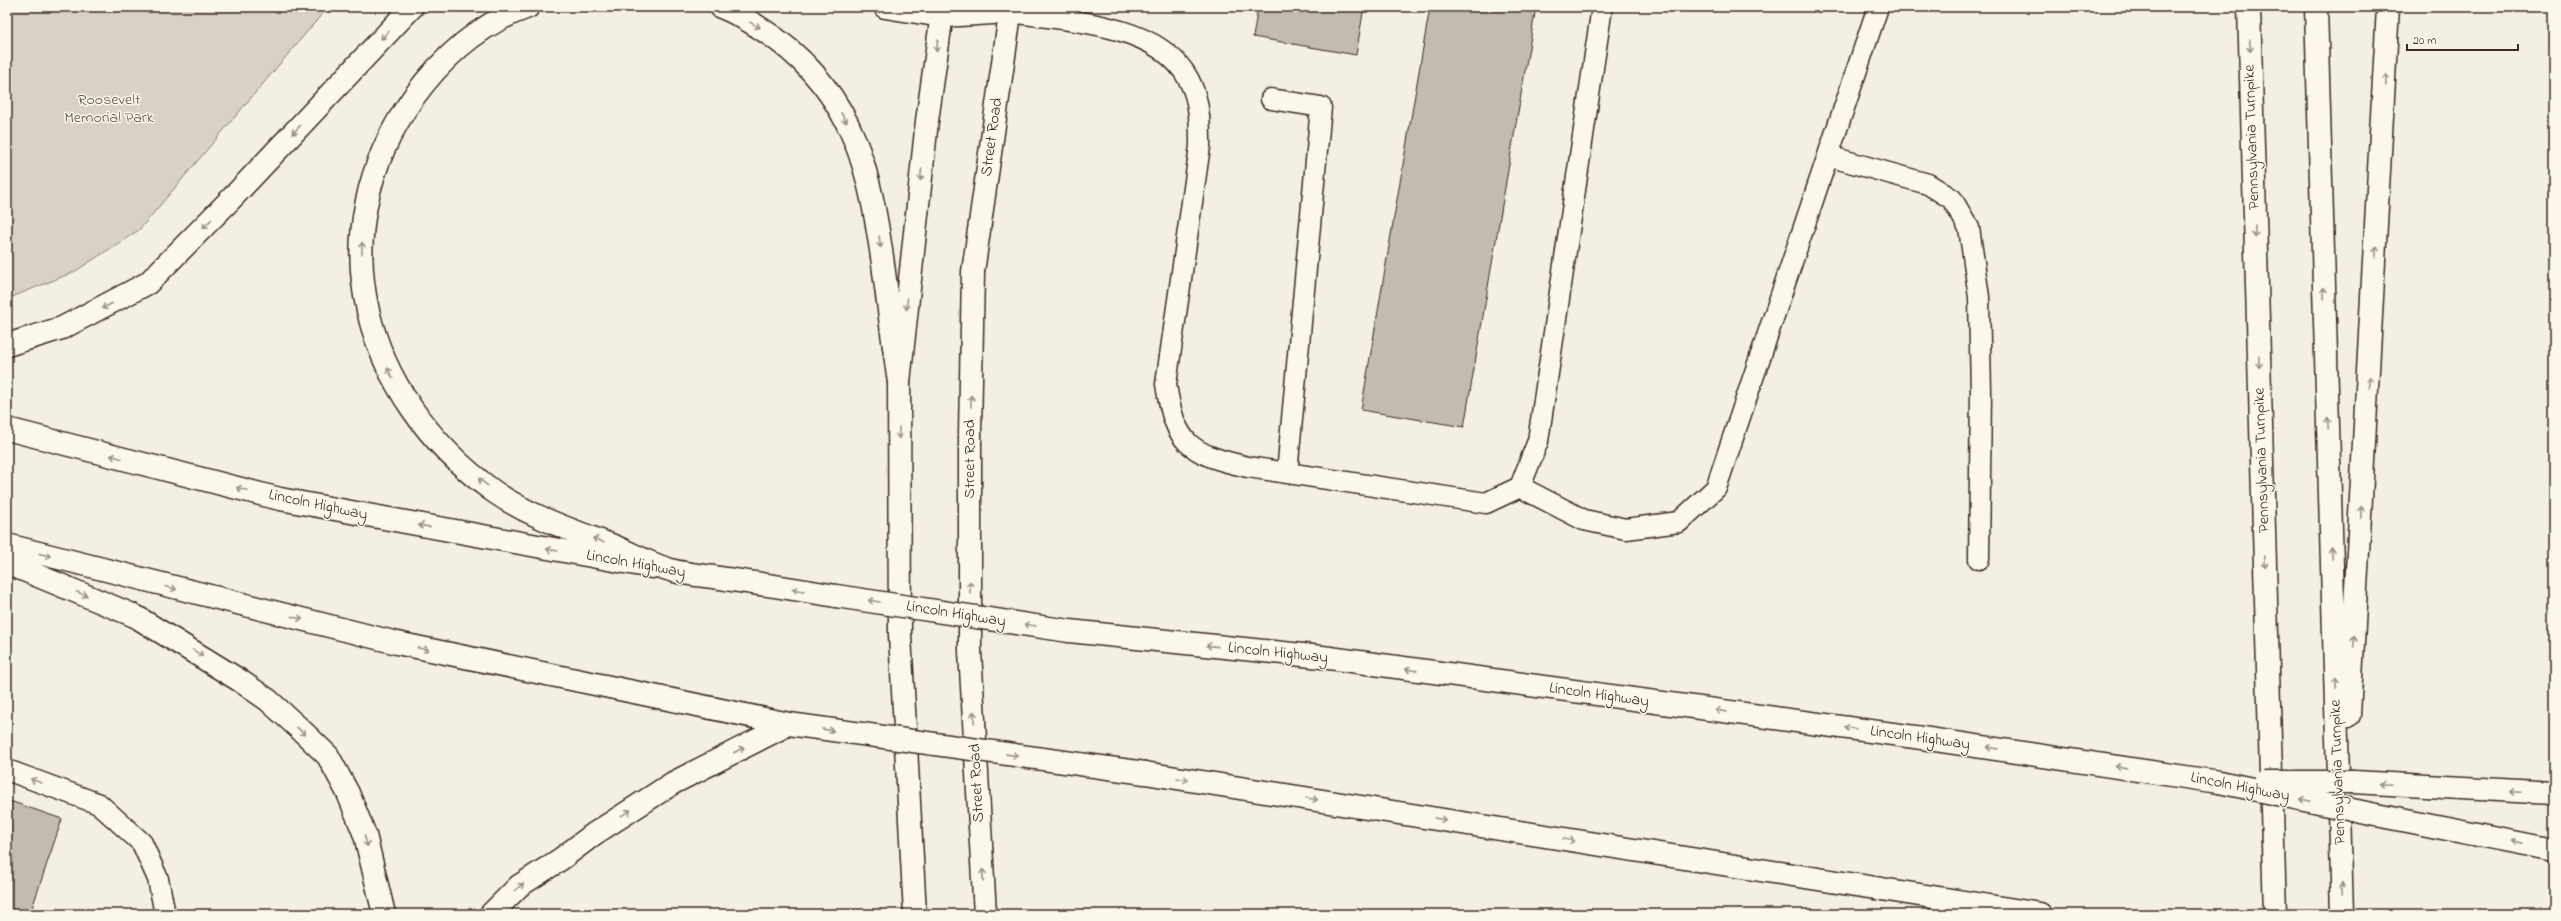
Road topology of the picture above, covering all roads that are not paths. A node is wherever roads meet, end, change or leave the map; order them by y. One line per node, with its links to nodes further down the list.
1 (412, 7): 14 (main road, one-way to 14)
2 (528, 7): 22 (main road, one-way to 2)
3 (721, 7): 15 (main road, one-way to 15)
4 (885, 7): 11 (main road)
5 (1602, 7): 18 (lane)
6 (1878, 7): 13 (lane)
7 (2248, 7): 35 (main road, Pennsylvania Turnpike, one-way to 35)
8 (2316, 7): 28 (main road, Pennsylvania Turnpike, one-way to 8)
9 (2388, 7): 28 (main road, one-way to 9)
10 (1008, 9): 11 (main road); 17 (lane); 33 (main road, Street Road, one-way to 10)
11 (942, 12): 15 (main road, one-way to 15)
12 (1270, 98): 17 (lane)
13 (1828, 156): 18 (lane); 20 (lane)
14 (7, 346)
15 (899, 382): 32 (main road, one-way to 32)
16 (7, 429): 22 (main road, Lincoln Highway, one-way to 16)
17 (1287, 473): 18 (lane)
18 (1520, 487)
19 (7, 545): 23 (main road, one-way to 23)
20 (1979, 559)
21 (7, 564): 30 (main road, one-way to 30)
22 (673, 571): 25 (main road, Lincoln Highway, one-way to 22, bridge)
23 (789, 724): 31 (main road, one-way to 23); 34 (main road, one-way to 34, bridge)
24 (7, 770): 29 (lane, one-way to 24)
25 (2219, 782): 26 (main road, one-way to 25, bridge); 27 (main road, Lincoln Highway, one-way to 25, bridge)
26 (2554, 793)
27 (2554, 850)
28 (2341, 862): 36 (main road, Pennsylvania Turnpike, one-way to 28)
29 (165, 914)
30 (384, 914)
31 (491, 914)
32 (915, 914)
33 (985, 914)
34 (2040, 914)
35 (2275, 914)
36 (2342, 914)

